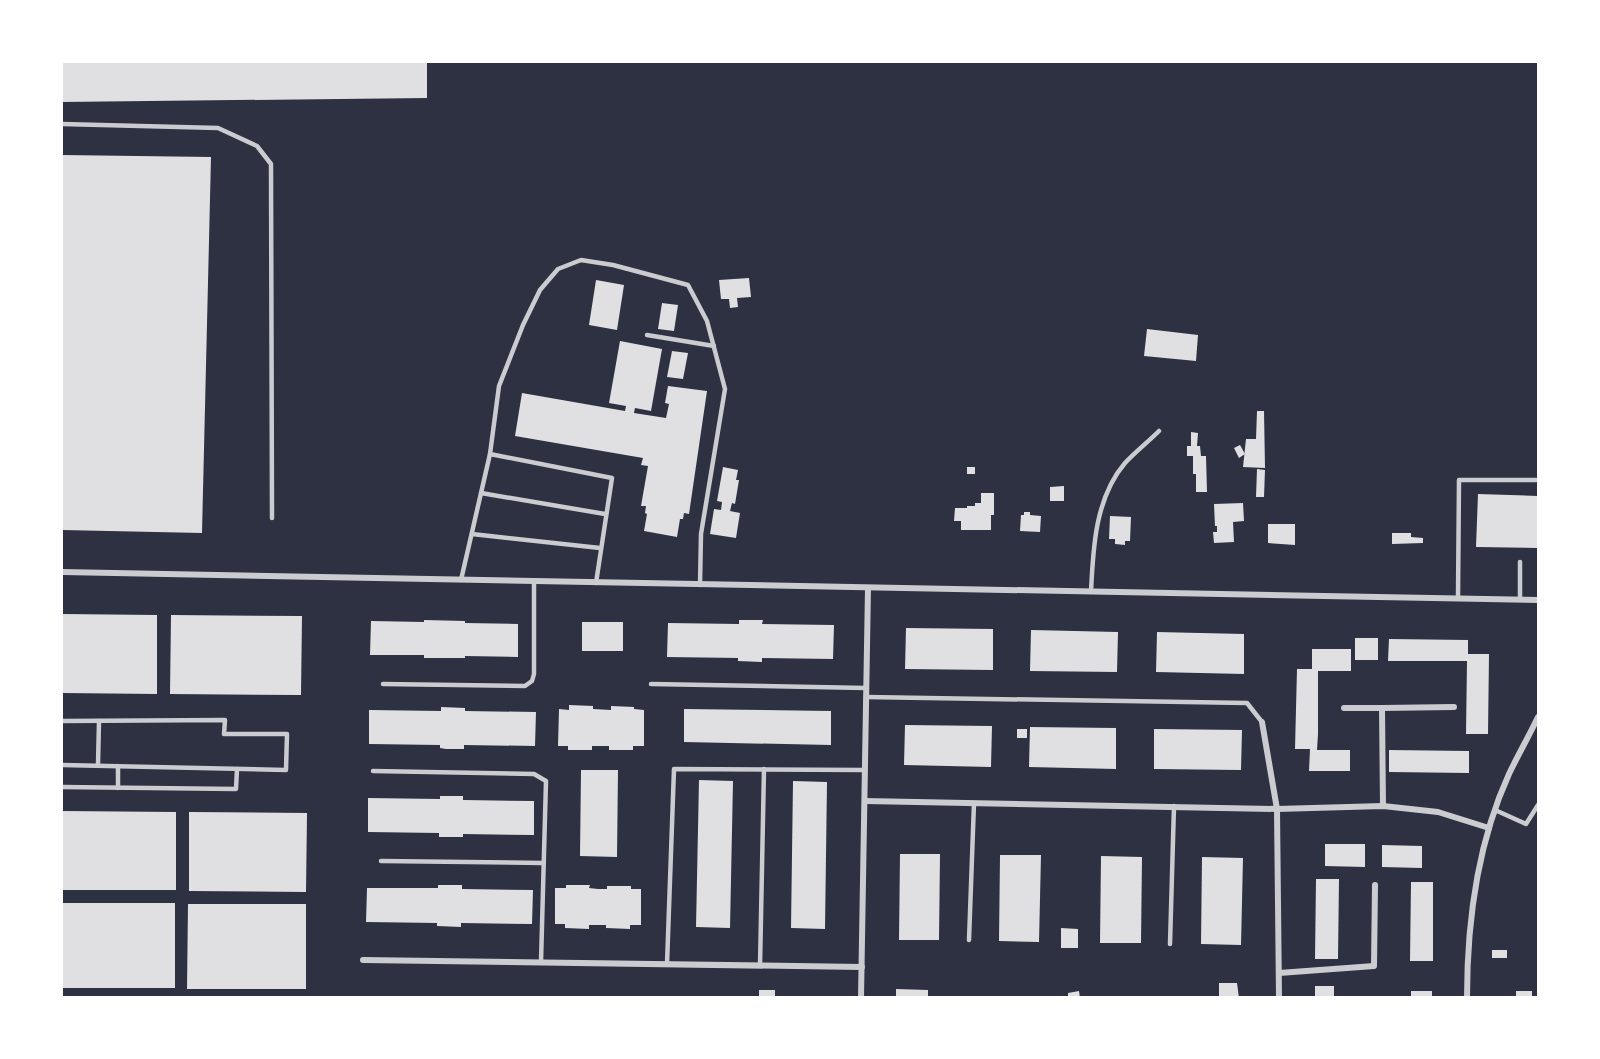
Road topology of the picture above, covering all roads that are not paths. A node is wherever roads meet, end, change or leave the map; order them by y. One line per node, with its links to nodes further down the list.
1 (62, 124): 9 (lane)
2 (647, 335): 3 (lane)
3 (714, 346): 5 (lane); 17 (lane)
4 (1159, 431): 19 (lane)
5 (490, 454): 7 (lane); 8 (lane)
6 (1536, 480): 20 (lane)
7 (482, 493): 8 (lane); 10 (lane)
8 (605, 514): 11 (lane)
9 (272, 518)
10 (472, 534): 11 (lane); 14 (lane)
11 (600, 548): 16 (lane)
12 (1520, 562): 21 (lane)
13 (62, 572): 14 (street)
14 (461, 580): 15 (street)
15 (534, 582): 16 (street); 23 (lane)
16 (596, 583): 17 (street)
17 (700, 585): 18 (street)
18 (868, 588): 19 (street); 25 (street)
19 (1091, 592): 20 (street)
20 (1458, 597): 21 (street)
21 (1520, 599): 22 (street)
22 (1539, 600)
23 (383, 684)
24 (651, 684): 25 (lane)
25 (866, 687): 26 (street)
26 (866, 697): 33 (lane); 39 (street)
27 (1454, 707): 29 (street)
28 (1344, 708): 29 (street)
29 (1382, 708): 47 (street)
30 (1539, 717): 49 (street)
31 (62, 721): 32 (lane)
32 (99, 721): 35 (lane); 37 (lane)
33 (1262, 722): 48 (street)
34 (62, 765): 35 (lane)
35 (98, 765): 36 (lane)
36 (118, 766): 37 (lane); 42 (lane)
37 (237, 769): 42 (lane)
38 (764, 769): 39 (lane); 58 (lane); 59 (lane)
39 (865, 770): 43 (street)
40 (373, 771): 52 (lane)
41 (62, 787): 42 (lane)
42 (118, 788)
43 (865, 801): 44 (street); 60 (street)
44 (974, 803): 46 (street); 54 (lane)
45 (1539, 805): 49 (lane)
46 (1174, 806): 48 (street); 55 (lane)
47 (1383, 806): 48 (street); 50 (street)
48 (1277, 808): 61 (street)
49 (1495, 810): 50 (street)
50 (1489, 828): 64 (street)
51 (381, 861): 52 (lane)
52 (543, 863): 57 (lane)
53 (1375, 885): 61 (street)
54 (969, 940)
55 (1170, 944)
56 (363, 960): 57 (street)
57 (541, 962): 58 (street)
58 (667, 964): 59 (street)
59 (760, 966): 60 (street)
60 (862, 967): 62 (street)
61 (1279, 973): 63 (street)
62 (861, 998)
63 (1279, 998)
64 (1467, 998)

